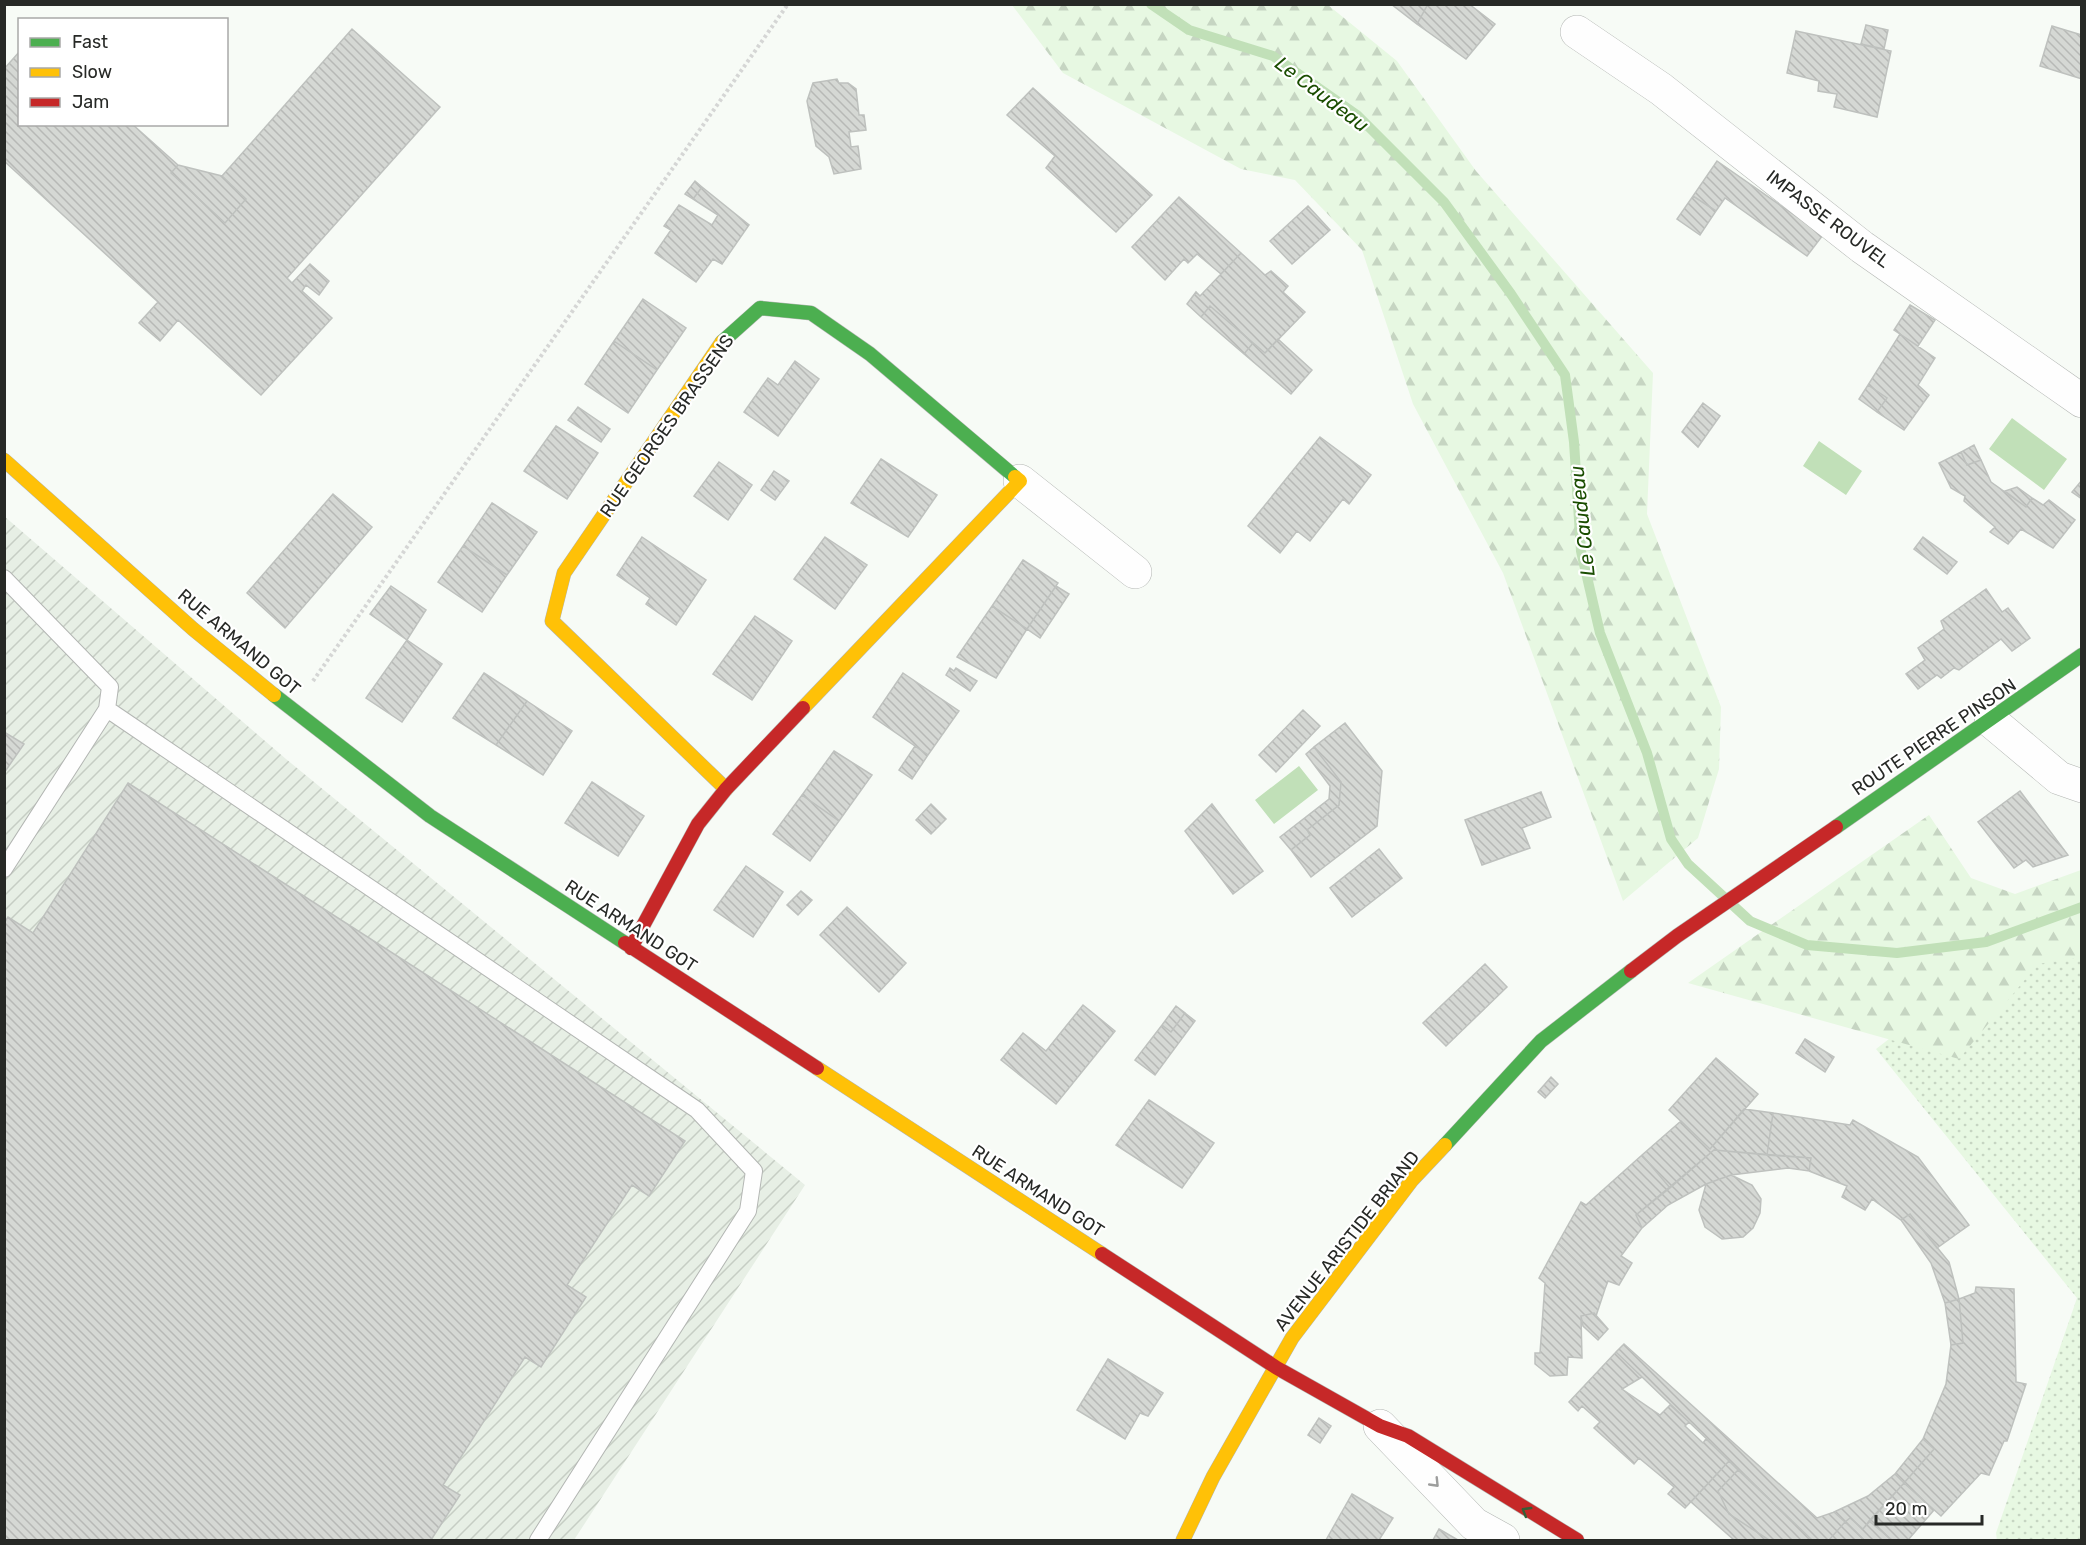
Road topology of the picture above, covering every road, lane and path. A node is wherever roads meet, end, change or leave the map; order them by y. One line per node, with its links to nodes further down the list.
1 (788, 4): 10 (path)
2 (1577, 32): 3 (street, IMPASSE ROUVEL)
3 (2082, 401)
4 (4, 460): 10 (street, RUE ARMAND GOT)
5 (1020, 481): 6 (street, RUE GEORGES BRASSENS); 13 (street); 13 (street, RUE GEORGES BRASSENS)
6 (1135, 572)
7 (4, 578): 9 (lane)
8 (2082, 655): 11 (street, ROUTE PIERRE PINSON)
9 (107, 709): 14 (lane); 19 (lane)
10 (292, 710): 16 (street, RUE ARMAND GOT)
11 (1991, 721): 12 (street); 15 (street, ROUTE PIERRE PINSON)
12 (2082, 786)
13 (726, 789): 16 (street)
14 (4, 869)
15 (1677, 936): 17 (street, AVENUE ARISTIDE BRIAND)
16 (631, 948): 17 (street, RUE ARMAND GOT)
17 (1277, 1368): 18 (street, RUE ARMAND GOT); 20 (street, AVENUE ARISTIDE BRIAND)
18 (1380, 1426): 21 (street, one-way to 21); 22 (street, RUE ARMAND GOT, one-way to 18)
19 (538, 1540)
20 (1183, 1540)
21 (1503, 1540)
22 (1577, 1540)

